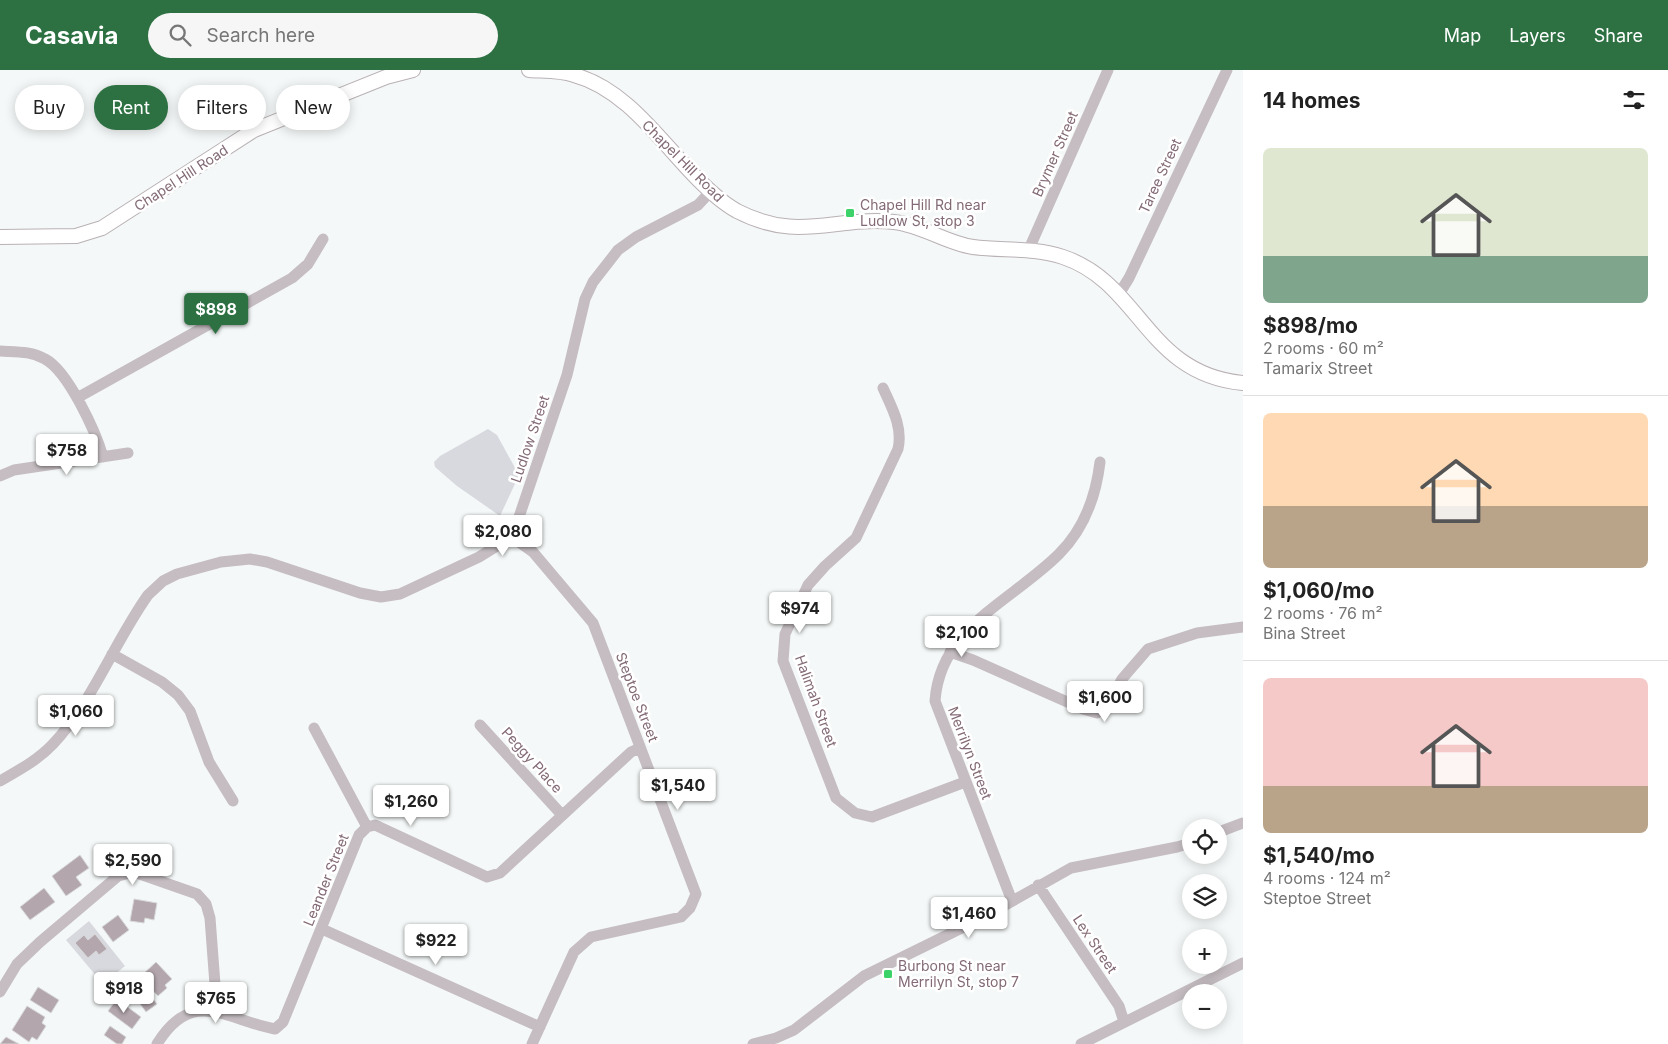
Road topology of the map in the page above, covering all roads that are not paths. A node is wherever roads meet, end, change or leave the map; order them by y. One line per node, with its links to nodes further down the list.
1 (413, 70): 6 (main road, Chapel Hill Road)
2 (529, 70): 5 (main road, Chapel Hill Road)
3 (1108, 70): 8 (street, Brymer Street)
4 (1227, 70): 9 (street, Taree Street)
5 (710, 192): 8 (main road, Chapel Hill Road); 18 (street, Ludlow Street)
6 (0, 237)
7 (323, 239): 13 (street)
8 (1029, 249): 9 (main road, Chapel Hill Road)
9 (1119, 294): 11 (main road, Chapel Hill Road)
10 (0, 351): 13 (street)
11 (1243, 383)
12 (883, 388): 26 (street, Halimah Street)
13 (77, 398): 15 (street)
14 (128, 453): 15 (street)
15 (102, 457): 17 (street)
16 (1100, 462): 20 (street, Merrilyn Street)
17 (0, 476)
18 (509, 535): 21 (street, Ludlow Street); 24 (street, Steptoe Street)
19 (1243, 627): 20 (street)
20 (950, 652): 26 (street, Merrilyn Street)
21 (112, 654): 25 (street, Ludlow Street); 27 (street)
22 (480, 725): 28 (street, Peggy Place)
23 (314, 728): 30 (street)
24 (640, 748): 28 (street, Leander Street); 40 (street, Steptoe Street)
25 (0, 781)
26 (965, 782): 34 (street, Merrilyn Street)
27 (233, 802)
28 (562, 815): 30 (street, Leander Street)
29 (1243, 823): 31 (street)
30 (366, 827): 35 (street, Leander Street)
31 (1227, 829)
32 (1182, 845): 33 (street)
33 (1038, 885): 34 (street); 39 (street, Lex Street)
34 (1012, 901): 43 (street)
35 (322, 929): 38 (street, Leander Street); 40 (street)
36 (1243, 963): 39 (street)
37 (0, 992): 38 (street)
38 (217, 1011): 41 (street)
39 (1124, 1022): 44 (street)
40 (540, 1027): 42 (street, Steptoe Street)
41 (157, 1044)
42 (532, 1044)
43 (753, 1044)
44 (1081, 1044)

